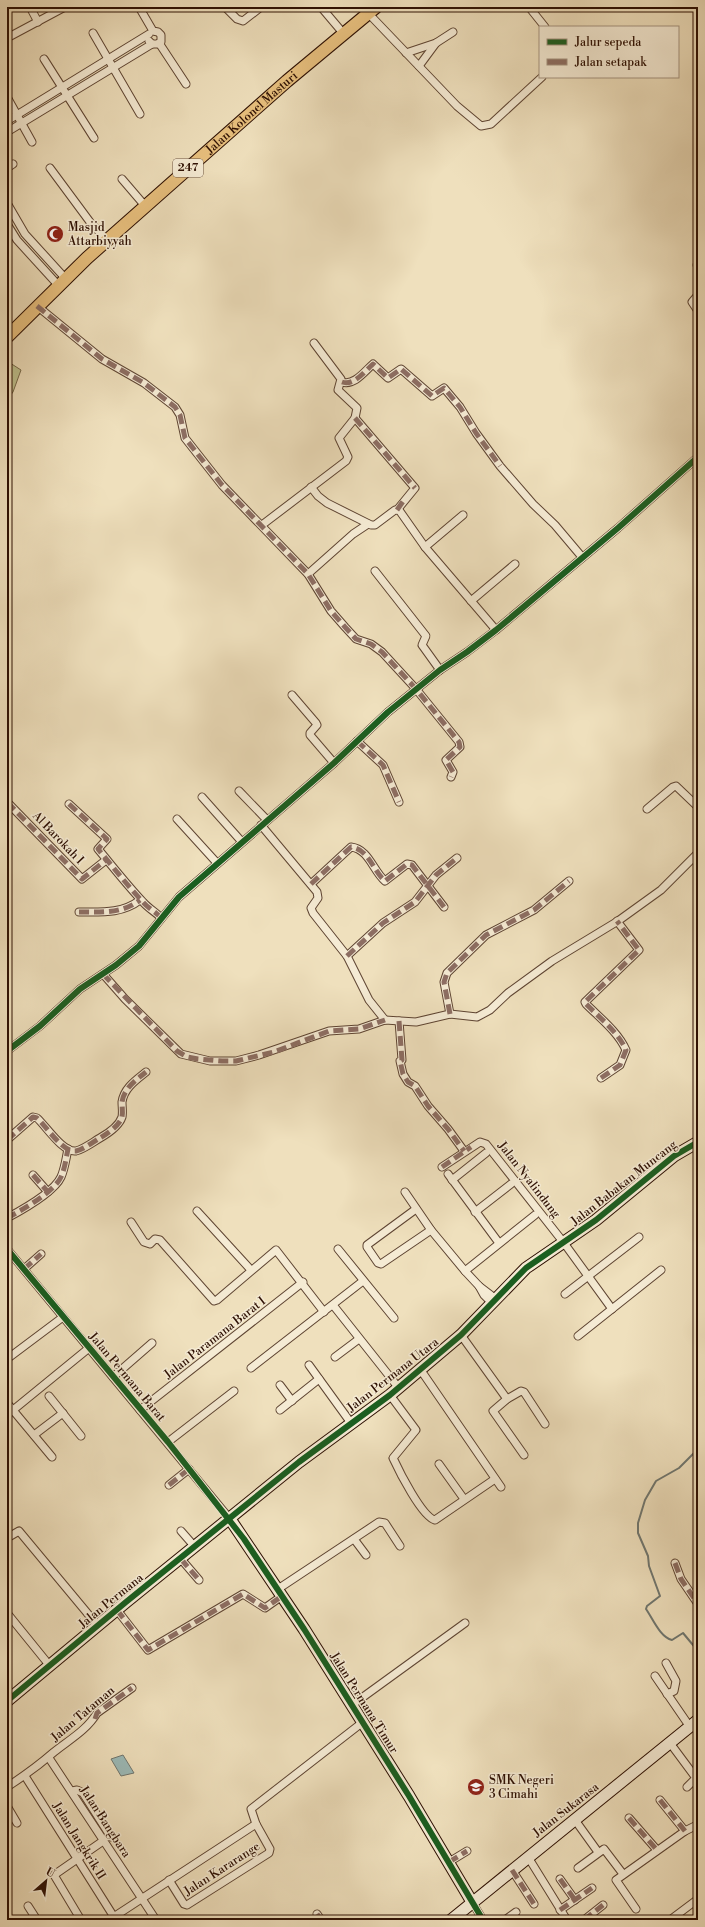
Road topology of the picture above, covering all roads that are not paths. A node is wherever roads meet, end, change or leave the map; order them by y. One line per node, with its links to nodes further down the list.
1 (30, 7): 9 (street)
2 (65, 7): 9 (street)
3 (139, 7): 14 (street)
4 (225, 7): 5 (street)
5 (261, 7)
6 (321, 7): 11 (street)
7 (529, 7): 10 (street)
8 (372, 10): 11 (main road, Jalan Kolonel Masturi / 247); 18 (street)
9 (38, 22): 15 (street)
10 (544, 26)
11 (343, 32): 43 (main road, Jalan Kolonel Masturi / 247)
12 (453, 32): 16 (street)
13 (93, 33): 20 (street)
14 (151, 33): 17 (street); 17 (street); 20 (street)
15 (7, 38)
16 (436, 43): 18 (street); 22 (street)
17 (156, 44): 23 (street); 26 (street)
18 (406, 53): 22 (street)
19 (44, 59): 27 (street)
20 (108, 59): 21 (street); 23 (street)
21 (101, 64): 24 (street); 27 (street)
22 (419, 66): 25 (street)
23 (113, 68): 24 (street); 32 (street)
24 (106, 72): 29 (street)
25 (541, 78)
26 (186, 84)
27 (62, 88): 28 (street); 29 (street)
28 (55, 92): 31 (street); 33 (street)
29 (67, 96): 31 (street); 38 (street)
30 (7, 97): 33 (street)
31 (60, 100): 35 (street)
32 (140, 114)
33 (17, 115): 34 (street); 35 (street)
34 (8, 120): 36 (street)
35 (21, 124): 36 (street); 39 (street)
36 (15, 128): 37 (street)
37 (7, 132)
38 (94, 138)
39 (32, 142)
40 (50, 168): 45 (street)
41 (122, 179): 43 (street)
42 (7, 204): 46 (street)
43 (146, 207): 45 (main road, Jalan Kolonel Masturi / 247)
44 (7, 224): 46 (street)
45 (107, 240): 46 (main road, Jalan Kolonel Masturi / 247)
46 (62, 282): 48 (main road, Jalan Kolonel Masturi / 247)
47 (698, 296): 49 (street)
48 (37, 306): 50 (main road, Jalan Kolonel Masturi / 247); 59 (street)
49 (698, 311)
50 (7, 337)
51 (314, 342): 52 (street)
52 (342, 382): 53 (street); 61 (street)
53 (355, 418): 55 (street); 56 (street)
54 (698, 457): 61 (street)
55 (311, 487): 58 (street); 59 (street)
56 (397, 510): 58 (street); 60 (street)
57 (463, 515): 60 (street)
58 (368, 524): 64 (street)
59 (262, 525): 64 (street)
60 (425, 547): 65 (street)
61 (582, 557): 66 (street)
62 (515, 564): 65 (street)
63 (375, 571): 67 (street)
64 (308, 574): 68 (street)
65 (471, 601): 66 (street)
66 (496, 630): 67 (street)
67 (440, 670): 68 (street)
68 (416, 689): 70 (street); 72 (street)
69 (292, 695): 71 (street)
70 (357, 741): 71 (street); 75 (street)
71 (334, 763): 81 (street)
72 (451, 777)
73 (239, 791): 81 (street)
74 (202, 797): 82 (street)
75 (399, 802)
76 (69, 804): 85 (street, Al Barokah I)
77 (7, 805): 85 (street, Al Barokah I)
78 (698, 807): 79 (street)
79 (647, 809)
80 (177, 819): 86 (street)
81 (264, 823): 82 (street); 88 (street)
82 (242, 842): 86 (street)
83 (698, 853): 94 (street)
84 (457, 858): 89 (street)
85 (106, 860): 90 (street)
86 (217, 863): 93 (street)
87 (569, 881): 97 (street)
88 (311, 884): 89 (street); 95 (street)
89 (428, 884): 91 (street); 95 (street)
90 (140, 900): 92 (street); 93 (street)
91 (444, 907)
92 (79, 912)
93 (161, 918): 96 (street)
94 (617, 921): 97 (street); 102 (street)
95 (347, 956): 98 (street)
96 (103, 974): 98 (street); 100 (street)
97 (450, 1014): 99 (street)
98 (385, 1020): 99 (street)
99 (399, 1021): 106 (street)
100 (9, 1047)
101 (146, 1072): 105 (street)
102 (601, 1078)
103 (7, 1138): 105 (street)
104 (698, 1142): 122 (street, Jalan Babakan Muncang)
105 (68, 1149): 111 (street)
106 (464, 1151): 108 (street); 122 (street, Jalan Nyalindung)
107 (486, 1153): 115 (street)
108 (442, 1167)
109 (33, 1175): 111 (street)
110 (511, 1184): 115 (street)
111 (48, 1192): 117 (street)
112 (405, 1192): 113 (street)
113 (416, 1209): 119 (street); 119 (street)
114 (197, 1211): 127 (street)
115 (476, 1212): 121 (street)
116 (535, 1215): 121 (street)
117 (7, 1218)
118 (131, 1222): 127 (street)
119 (431, 1230): 129 (street)
120 (639, 1237): 130 (street)
121 (499, 1243): 129 (street)
122 (564, 1243): 130 (street, Jalan Nyalindung); 134 (street, Jalan Permana Utara)
123 (7, 1249): 126 (street, Jalan Permana Barat)
124 (338, 1249): 131 (street)
125 (41, 1254): 126 (street)
126 (24, 1269): 138 (street, Jalan Permana Barat)
127 (251, 1270): 132 (street)
128 (661, 1270): 136 (street)
129 (465, 1271): 134 (street)
130 (587, 1275): 133 (street); 136 (street, Jalan Nyalindung)
131 (363, 1281): 135 (street); 139 (street)
132 (303, 1282): 137 (street); 160 (street, Jalan Paramana Barat I)
133 (565, 1294)
134 (494, 1301): 140 (street, Jalan Permana Utara)
135 (333, 1305): 137 (street); 142 (street)
136 (612, 1309): 141 (street)
137 (324, 1312): 148 (street)
138 (63, 1317): 144 (street, Jalan Permana Barat); 146 (street)
139 (394, 1318)
140 (462, 1335): 149 (street, Jalan Permana Utara); 156 (street)
141 (578, 1336)
142 (359, 1339): 145 (street); 154 (street)
143 (152, 1343): 150 (street)
144 (89, 1348): 150 (street, Jalan Permana Barat); 159 (street)
145 (335, 1357)
146 (7, 1359)
147 (309, 1365): 151 (street)
148 (252, 1368)
149 (420, 1369): 154 (street, Jalan Permana Utara); 173 (street)
150 (113, 1376): 160 (street, Jalan Permana Barat)
151 (319, 1379): 157 (street); 164 (street)
152 (280, 1385): 157 (street)
153 (234, 1391): 168 (street)
154 (394, 1391): 164 (street, Jalan Permana Utara); 176 (street)
155 (49, 1396): 162 (street)
156 (507, 1399): 165 (street); 169 (street)
157 (292, 1401): 161 (street)
158 (7, 1403): 159 (street)
159 (13, 1410): 163 (street); 166 (street)
160 (140, 1410): 168 (street, Jalan Permana Barat)
161 (280, 1410)
162 (63, 1413): 166 (street); 167 (street)
163 (7, 1415)
164 (351, 1423): 177 (street, Jalan Permana Utara)
165 (545, 1424)
166 (34, 1435): 170 (street)
167 (81, 1436)
168 (168, 1442): 172 (street, Jalan Permana Barat)
169 (524, 1456)
170 (52, 1457)
171 (439, 1464): 176 (street)
172 (190, 1470): 174 (street); 177 (street, Jalan Permana Barat)
173 (495, 1479): 175 (street); 176 (street)
174 (169, 1486)
175 (501, 1487)
176 (464, 1499)
177 (230, 1520): 182 (street, Jalan Permana); 187 (street, Jalan Permana Timur)
178 (181, 1531): 182 (street)
179 (7, 1538): 192 (street)
180 (354, 1539): 181 (street); 183 (street); 187 (street)
181 (400, 1546)
182 (196, 1547): 184 (street, Jalan Permana)
183 (366, 1555)
184 (181, 1559): 186 (street); 189 (street, Jalan Permana)
185 (675, 1563): 188 (street)
186 (199, 1580)
187 (280, 1593): 189 (street); 199 (street, Jalan Permana Timur)
188 (698, 1604)
189 (117, 1610): 192 (street, Jalan Permana)
190 (7, 1614): 194 (street)
191 (465, 1623): 199 (street)
192 (98, 1626): 194 (street, Jalan Permana)
193 (666, 1663): 197 (street)
194 (50, 1666): 198 (street, Jalan Permana)
195 (655, 1676): 197 (street)
196 (132, 1688): 203 (street, Jalan Tataman)
197 (667, 1694): 201 (street)
198 (8, 1698)
199 (352, 1705): 200 (street, Jalan Permana Timur)
200 (363, 1722): 213 (street, Jalan Kararange); 223 (street, Jalan Permana Timur)
201 (694, 1724): 202 (street, Jalan Sukarasa)
202 (670, 1743): 206 (street); 211 (street, Jalan Sukarasa)
203 (49, 1758): 204 (street, Jalan Tataman); 207 (street, Jalan Bangbara)
204 (25, 1776): 205 (street, Jalan Tataman); 222 (street, Jalan Jangkrik II)
205 (7, 1787)
206 (687, 1787)
207 (72, 1791): 216 (street); 217 (street, Jalan Bangbara)
208 (660, 1800): 215 (street)
209 (7, 1806): 212 (street)
210 (629, 1818): 218 (street)
211 (575, 1820): 220 (street); 221 (street, Jalan Sukarasa)
212 (17, 1823)
213 (256, 1824): 228 (street, Jalan Kararange); 228 (street, Jalan Kararange)
214 (697, 1828): 215 (street)
215 (685, 1831): 218 (street)
216 (111, 1837)
217 (103, 1841): 222 (street); 230 (street, Jalan Bangbara)
218 (657, 1850): 226 (street)
219 (467, 1851): 223 (street)
220 (598, 1852): 224 (street); 226 (street)
221 (528, 1857): 225 (street, Jalan Sukarasa); 238 (street)
222 (77, 1859): 240 (street, Jalan Jangkrik II); 242 (street)
223 (448, 1862): 233 (street, Jalan Permana Timur)
224 (578, 1868)
225 (512, 1870): 233 (street, Jalan Sukarasa); 234 (street)
226 (623, 1874): 237 (street)
227 (560, 1879): 232 (street)
228 (169, 1880): 230 (street, Jalan Kararange)
229 (592, 1888): 232 (street)
230 (142, 1898): 240 (street, Jalan Kararange); 243 (street, Jalan Bangbara)
231 (698, 1899): 249 (street)
232 (575, 1900): 238 (street)
233 (472, 1902): 244 (street, Jalan Sukarasa); 245 (street)
234 (534, 1904)
235 (603, 1904): 248 (street)
236 (28, 1906): 241 (street)
237 (636, 1909)
238 (560, 1910): 247 (street)
239 (516, 1912): 246 (street)
240 (112, 1918)
241 (37, 1920)
242 (81, 1920)
243 (156, 1920)
244 (451, 1920)
245 (483, 1920)
246 (505, 1920)
247 (567, 1920)
248 (584, 1920)
249 (670, 1920)

